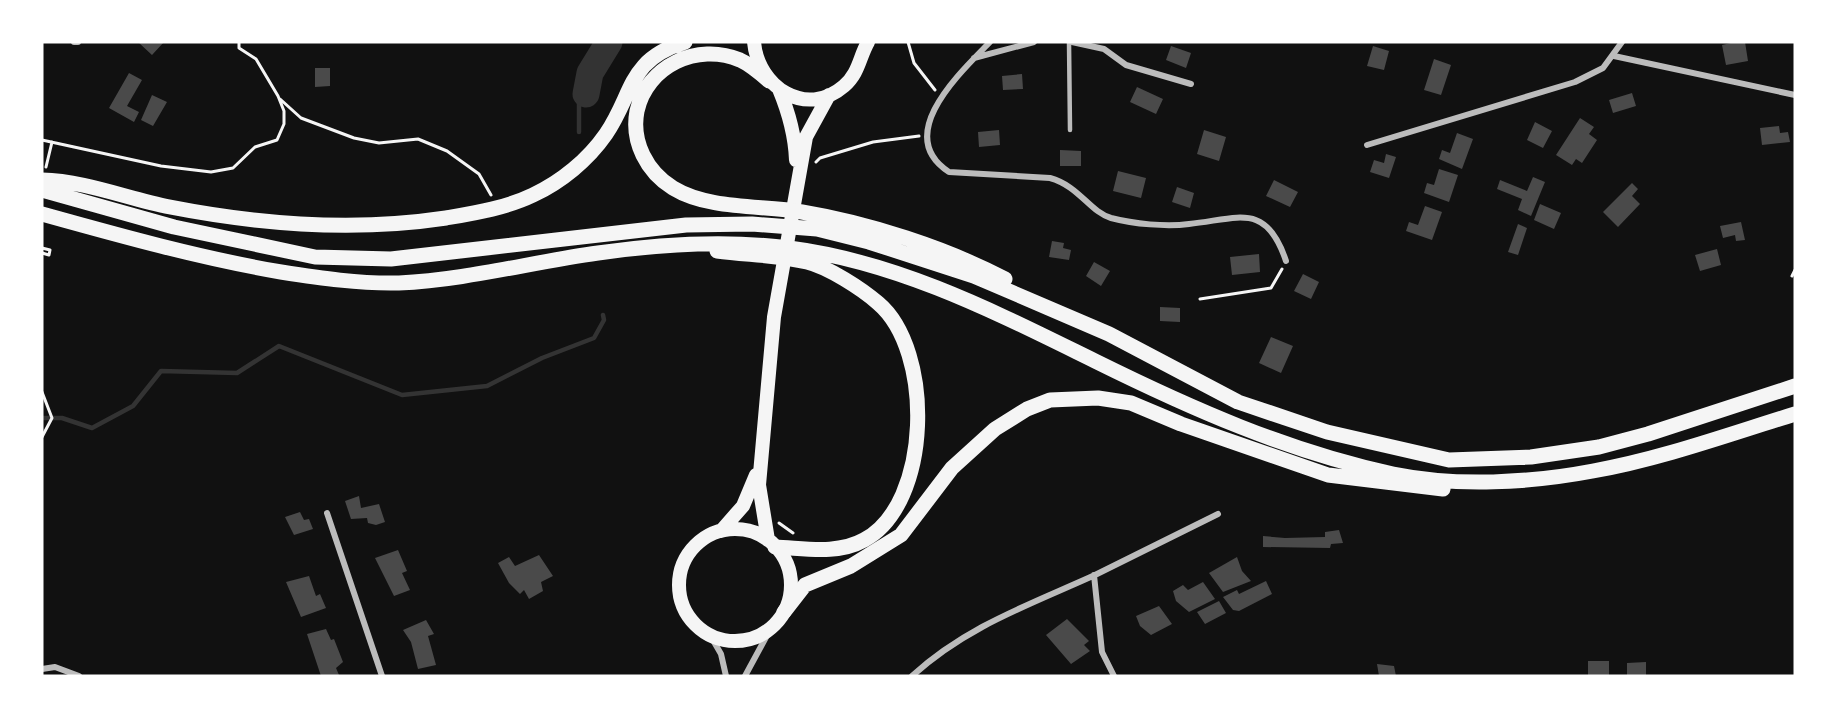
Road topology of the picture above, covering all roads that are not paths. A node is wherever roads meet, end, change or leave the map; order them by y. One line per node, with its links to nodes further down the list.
1 (685, 42): 16 (highway)
2 (754, 42): 11 (main road)
3 (990, 42): 9 (street)
4 (1034, 42): 9 (street)
5 (1070, 42): 10 (street); 14 (lane)
6 (1622, 42): 8 (street)
7 (866, 44): 12 (main road)
8 (1614, 56): 13 (street); 15 (street)
9 (974, 58): 21 (street)
10 (1191, 84)
11 (774, 85): 12 (main road); 17 (main road); 22 (highway)
12 (829, 95): 17 (main road)
13 (1795, 95)
14 (1070, 130)
15 (1367, 146)
16 (42, 180)
17 (797, 180): 25 (main road)
18 (42, 190): 22 (highway)
19 (42, 214): 20 (highway)
20 (745, 249): 26 (highway); 30 (highway)
21 (1286, 261)
22 (1108, 334): 23 (highway)
23 (1795, 386)
24 (1795, 414): 26 (highway)
25 (761, 450): 29 (main road); 30 (main road)
26 (1517, 480): 32 (highway)
27 (327, 513): 37 (street)
28 (1218, 514): 31 (street)
29 (721, 531): 30 (main road); 34 (main road)
30 (772, 543): 32 (main road)
31 (1094, 575): 40 (street); 41 (street)
32 (784, 612): 33 (main road)
33 (771, 628): 34 (main road); 39 (street)
34 (710, 635): 38 (street)
35 (42, 669): 36 (street)
36 (79, 676)
37 (382, 676)
38 (726, 676)
39 (745, 676)
40 (912, 676)
41 (1114, 676)

